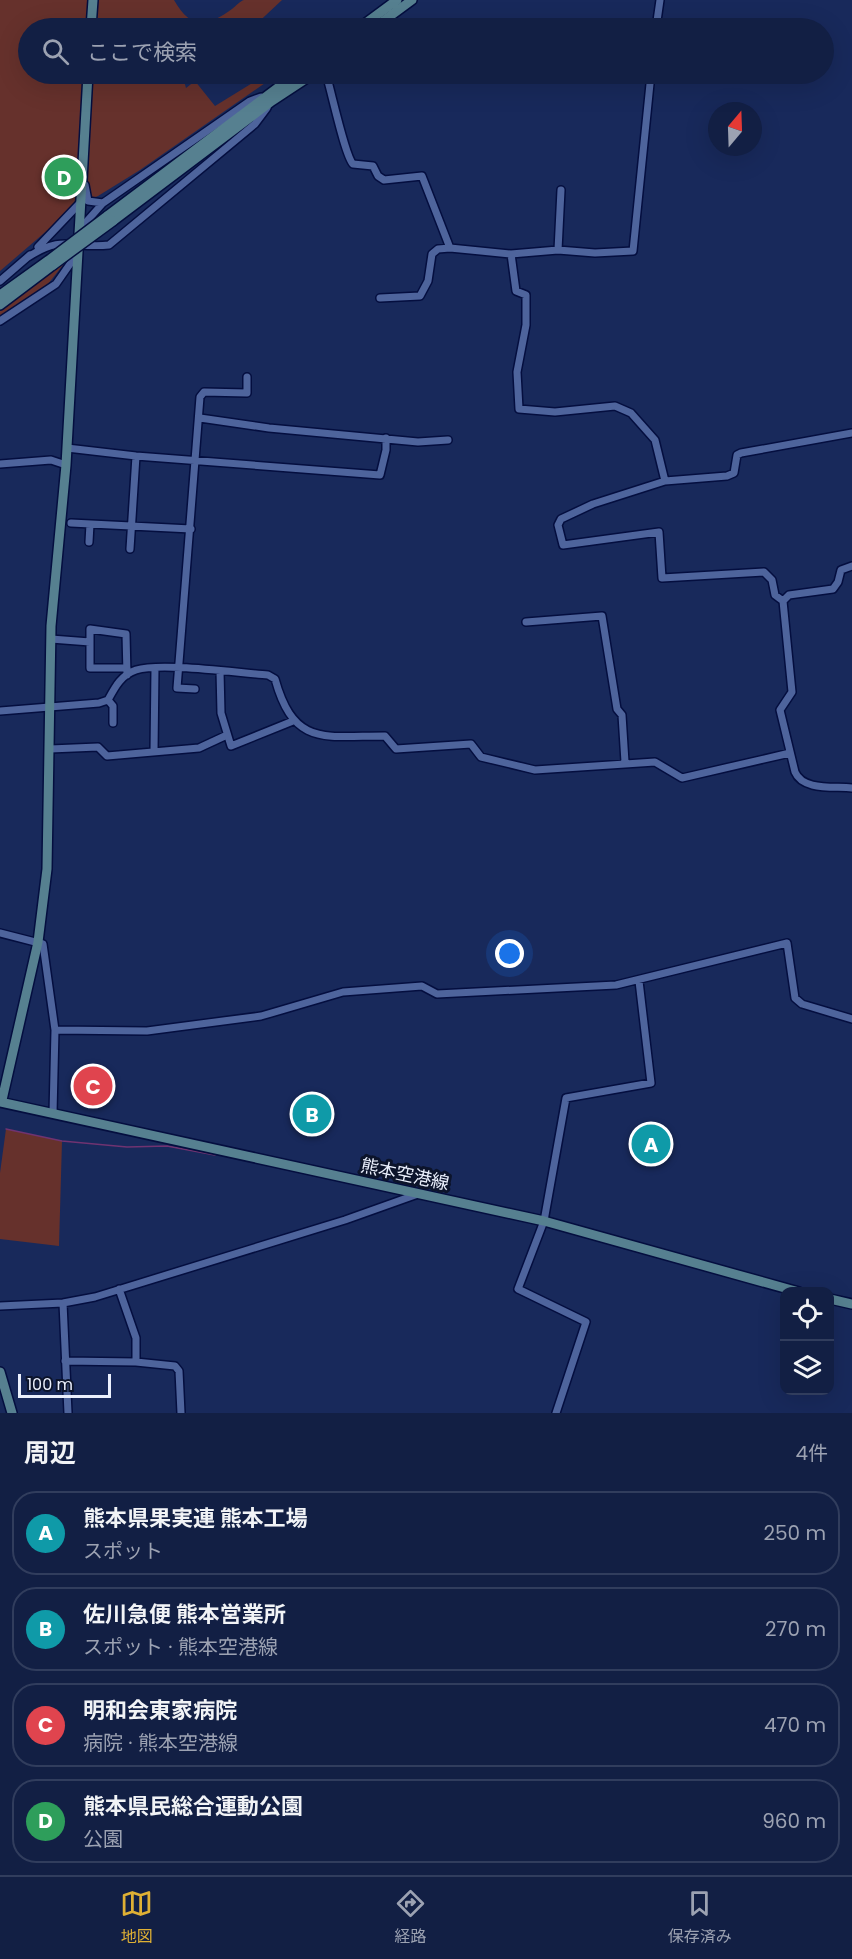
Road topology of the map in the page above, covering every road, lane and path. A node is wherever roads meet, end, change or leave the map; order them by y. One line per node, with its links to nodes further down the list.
1 (93, 0): 5 (street)
2 (397, 0): 6 (street)
3 (411, 0): 7 (street)
4 (660, 0): 8 (street)
5 (92, 18)
6 (373, 18)
7 (387, 18)
8 (658, 18)
9 (87, 84): 15 (street)
10 (285, 84): 14 (street)
11 (295, 84): 14 (street)
12 (329, 84): 20 (street)
13 (650, 84): 22 (street)
14 (269, 98): 17 (street); 21 (street); 25 (street, bridge)
15 (82, 171): 17 (street); 18 (street)
16 (561, 190): 22 (street)
17 (103, 203): 19 (street)
18 (79, 204): 19 (street); 24 (street)
19 (78, 232): 21 (street)
20 (450, 248): 23 (street); 28 (street)
21 (77, 249): 24 (street); 30 (street); 36 (street)
22 (558, 250): 23 (street)
23 (511, 254): 41 (street)
24 (28, 257): 26 (street)
25 (51, 262): 27 (street); 29 (street)
26 (0, 281)
27 (0, 295)
28 (380, 298)
29 (0, 305)
30 (0, 321)
31 (248, 377): 32 (street)
32 (200, 418): 34 (street); 38 (street)
33 (852, 433): 41 (street)
34 (386, 438): 35 (street); 38 (street)
35 (447, 440)
36 (67, 448): 37 (street); 40 (street)
37 (136, 456): 38 (street); 44 (street)
38 (196, 461): 45 (street)
39 (0, 464): 40 (street)
40 (66, 465): 51 (street)
41 (665, 481): 49 (street)
42 (71, 523): 43 (street)
43 (90, 524): 44 (street); 46 (street)
44 (132, 528): 45 (street); 47 (street)
45 (191, 529): 54 (street)
46 (88, 542)
47 (129, 549)
48 (852, 566): 49 (street)
49 (783, 601): 66 (street)
50 (526, 622): 67 (street)
51 (51, 639): 52 (street); 59 (street)
52 (90, 642): 55 (street); 55 (street)
53 (155, 668): 54 (street); 55 (street); 65 (street)
54 (178, 669): 56 (street); 57 (street)
55 (127, 671): 58 (street)
56 (220, 671): 61 (street); 63 (street)
57 (195, 688)
58 (108, 700): 59 (street); 62 (street)
59 (50, 708): 60 (street); 64 (street)
60 (0, 711)
61 (293, 721): 63 (street); 67 (street)
62 (113, 723)
63 (227, 735): 65 (street)
64 (50, 749): 65 (street); 70 (street)
65 (154, 752)
66 (790, 753): 67 (street); 68 (street)
67 (625, 762)
68 (852, 788)
69 (0, 933): 70 (street)
70 (38, 942): 73 (street); 74 (street)
71 (639, 981): 72 (street); 73 (street); 77 (street)
72 (852, 1019)
73 (55, 1030): 75 (street)
74 (1, 1104): 75 (street, 熊本空港線)
75 (53, 1113): 76 (street, 熊本空港線)
76 (420, 1193): 77 (street, 熊本空港線); 79 (street)
77 (544, 1221): 78 (street, 熊本空港線); 90 (street)
78 (782, 1287)
79 (119, 1289): 81 (street); 85 (street)
80 (834, 1300): 82 (street)
81 (63, 1303): 83 (street); 84 (street)
82 (852, 1304)
83 (0, 1306)
84 (65, 1361): 85 (street); 88 (street)
85 (136, 1362): 89 (street)
86 (0, 1372): 87 (street)
87 (12, 1413)
88 (68, 1413)
89 (181, 1413)
90 (556, 1413)

